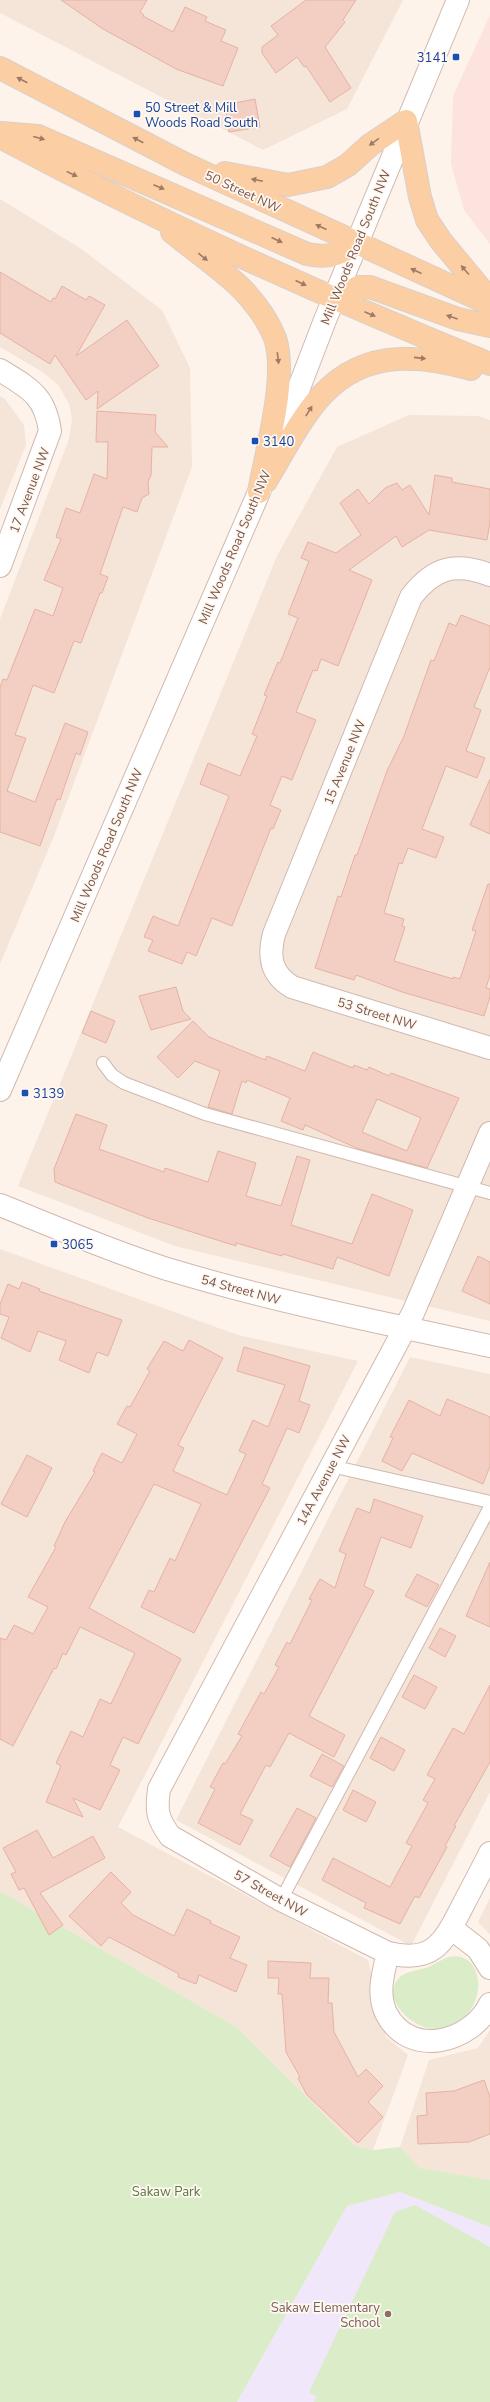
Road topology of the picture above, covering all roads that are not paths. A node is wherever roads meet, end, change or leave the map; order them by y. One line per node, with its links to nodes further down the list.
1 (458, 0): 3 (street, Mill Woods Road South NW)
2 (0, 68): 6 (main road, 50 Street NW, one-way to 2)
3 (406, 121): 6 (main road, one-way to 6); 8 (street, Mill Woods Road South NW); 10 (main road, one-way to 3)
4 (0, 133): 8 (main road, one-way to 8)
5 (0, 137): 7 (main road, one-way to 7)
6 (185, 164): 8 (main road, 50 Street NW, one-way to 6)
7 (152, 214): 9 (main road, one-way to 9); 16 (main road, one-way to 16)
8 (356, 244): 9 (street, Mill Woods Road South NW); 11 (main road, 50 Street NW, one-way to 8)
9 (334, 298): 12 (main road, one-way to 9); 13 (main road, one-way to 13); 16 (street, Mill Woods Road South NW)
10 (490, 300)
11 (490, 304)
12 (490, 326)
13 (490, 364)
14 (0, 370): 17 (street, 17 Avenue NW)
15 (490, 374): 16 (main road, one-way to 15)
16 (259, 492): 22 (street, Mill Woods Road South NW)
17 (0, 566)
18 (490, 575): 19 (street, 15 Avenue NW)
19 (272, 966): 20 (street, 53 Street NW)
20 (490, 1048)
21 (103, 1063): 24 (lane)
22 (0, 1090)
23 (490, 1132): 24 (street, 14A Avenue NW)
24 (466, 1188): 25 (lane); 27 (street, 14A Avenue NW)
25 (490, 1193)
26 (0, 1205): 27 (street, 54 Street NW)
27 (405, 1328): 28 (street, 54 Street NW); 29 (street, 14A Avenue NW)
28 (490, 1346)
29 (331, 1466): 30 (lane); 32 (street, 14A Avenue NW)
30 (490, 1502)
31 (490, 1507): 34 (lane)
32 (161, 1823): 34 (street, 57 Street NW)
33 (490, 1853): 35 (street)
34 (281, 1900): 36 (street, 57 Street NW)
35 (446, 1936): 36 (street, 57 Street NW); 37 (street)
36 (388, 1953): 38 (street)
37 (490, 1968)
38 (490, 2004)

